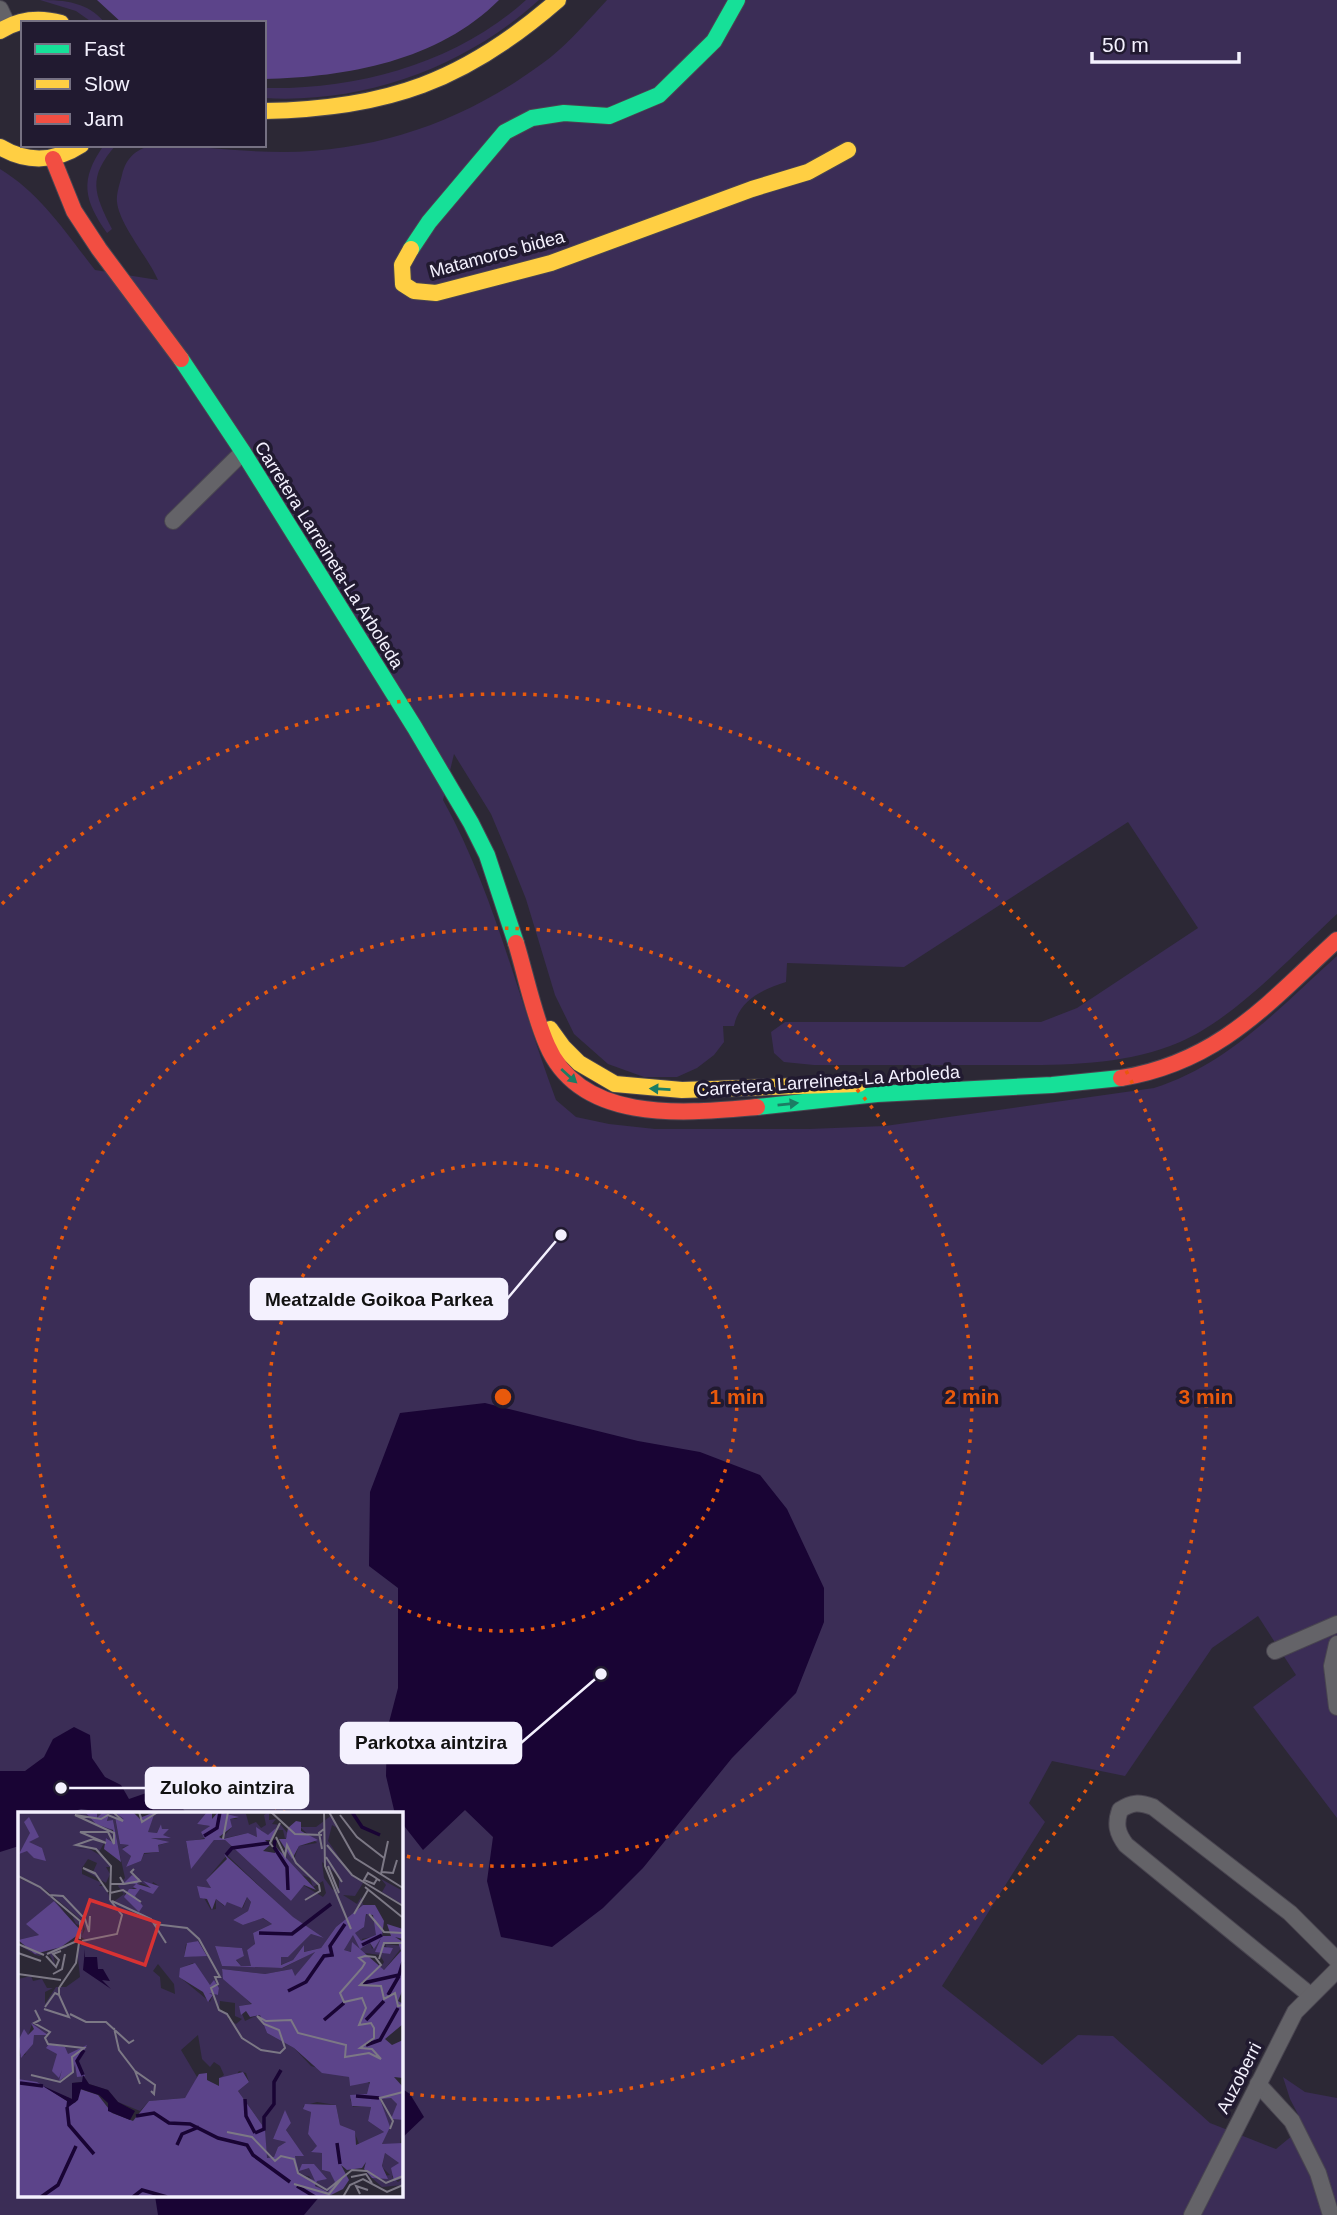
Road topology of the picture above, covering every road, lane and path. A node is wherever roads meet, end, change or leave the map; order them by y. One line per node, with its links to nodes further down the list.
1 (558, 0): 8 (street)
2 (737, 0): 11 (street, Matamoros bidea)
3 (0, 9): 7 (street)
4 (23, 21): 5 (street)
5 (56, 21)
6 (21, 22): 7 (street)
7 (4, 28)
8 (266, 111)
9 (0, 147): 12 (street)
10 (79, 147): 12 (street)
11 (848, 150)
12 (53, 159): 13 (street, Carretera Larreineta-La Arboleda)
13 (243, 452): 14 (street); 16 (street, Carretera Larreineta-La Arboleda)
14 (173, 521)
15 (1337, 940): 17 (street, Carretera Larreineta-La Arboleda)
16 (530, 993): 17 (street, Carretera Larreineta-La Arboleda, one-way to 16); 17 (street, Carretera Larreineta-La Arboleda, one-way to 17)
17 (1023, 1086)
18 (1337, 1624): 20 (street)
19 (1337, 1644): 21 (street)
20 (1275, 1651)
21 (1337, 1707)
22 (1337, 1961): 24 (street)
23 (1337, 1970): 24 (street, Auzoberri)
24 (1310, 1995): 25 (street, Auzoberri)
25 (1258, 2084): 26 (street, Auzoberri); 27 (street)
26 (1192, 2215)
27 (1331, 2215)

